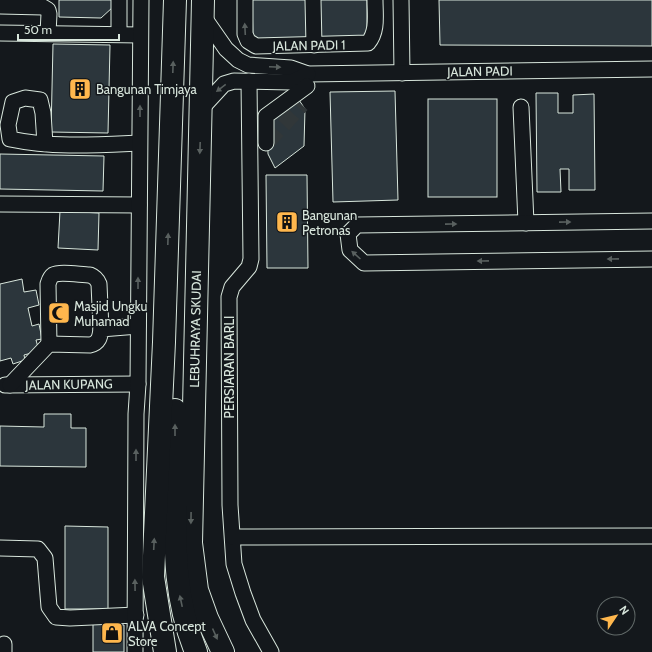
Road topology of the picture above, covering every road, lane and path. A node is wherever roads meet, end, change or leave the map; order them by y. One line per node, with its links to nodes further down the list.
1 (118, 0): 12 (street)
2 (141, 0): 13 (street)
3 (175, 0): 30 (highway, one-way to 3)
4 (245, 0): 14 (street, JALAN PADI 1, one-way to 4)
5 (314, 0): 14 (street)
6 (375, 0): 14 (street, JALAN PADI 1)
7 (401, 0): 16 (street)
8 (0, 6): 11 (street)
9 (203, 8): 17 (street, JALAN PADI, one-way to 17); 21 (highway, LEBUHRAYA SKUDAI)
10 (0, 33): 11 (street)
11 (48, 33): 12 (street)
12 (119, 34): 13 (street)
13 (140, 35): 22 (street, one-way to 13)
14 (314, 45)
15 (652, 69): 16 (street, JALAN PADI)
16 (402, 72): 17 (street, JALAN PADI)
17 (307, 80): 18 (street, JALAN PADI); 19 (street); 24 (street)
18 (249, 81): 21 (street, JALAN PADI, one-way to 21); 24 (street, PERSIARAN BARLI)
19 (302, 105)
20 (521, 107): 28 (street)
21 (201, 109): 43 (highway, LEBUHRAYA SKUDAI, one-way to 43)
22 (140, 142): 23 (street); 26 (street)
23 (46, 144)
24 (250, 147): 37 (street, PERSIARAN BARLI)
25 (0, 204): 26 (street)
26 (139, 205): 31 (street, one-way to 26)
27 (652, 221): 28 (street, one-way to 27)
28 (526, 223): 29 (street, one-way to 28)
29 (652, 258)
30 (166, 292): 41 (highway, one-way to 30); 42 (highway, one-way to 30)
31 (138, 326): 32 (street); 34 (street)
32 (101, 328): 33 (street); 33 (street)
33 (49, 344): 35 (street)
34 (138, 384): 35 (street, JALAN KUPANG); 39 (street, one-way to 34)
35 (5, 385)
36 (652, 536): 37 (street)
37 (232, 537): 44 (street, PERSIARAN BARLI)
38 (0, 548): 39 (street)
39 (136, 615): 40 (street)
40 (135, 652)
41 (165, 652)
42 (196, 652)
43 (223, 652)
44 (271, 652)

